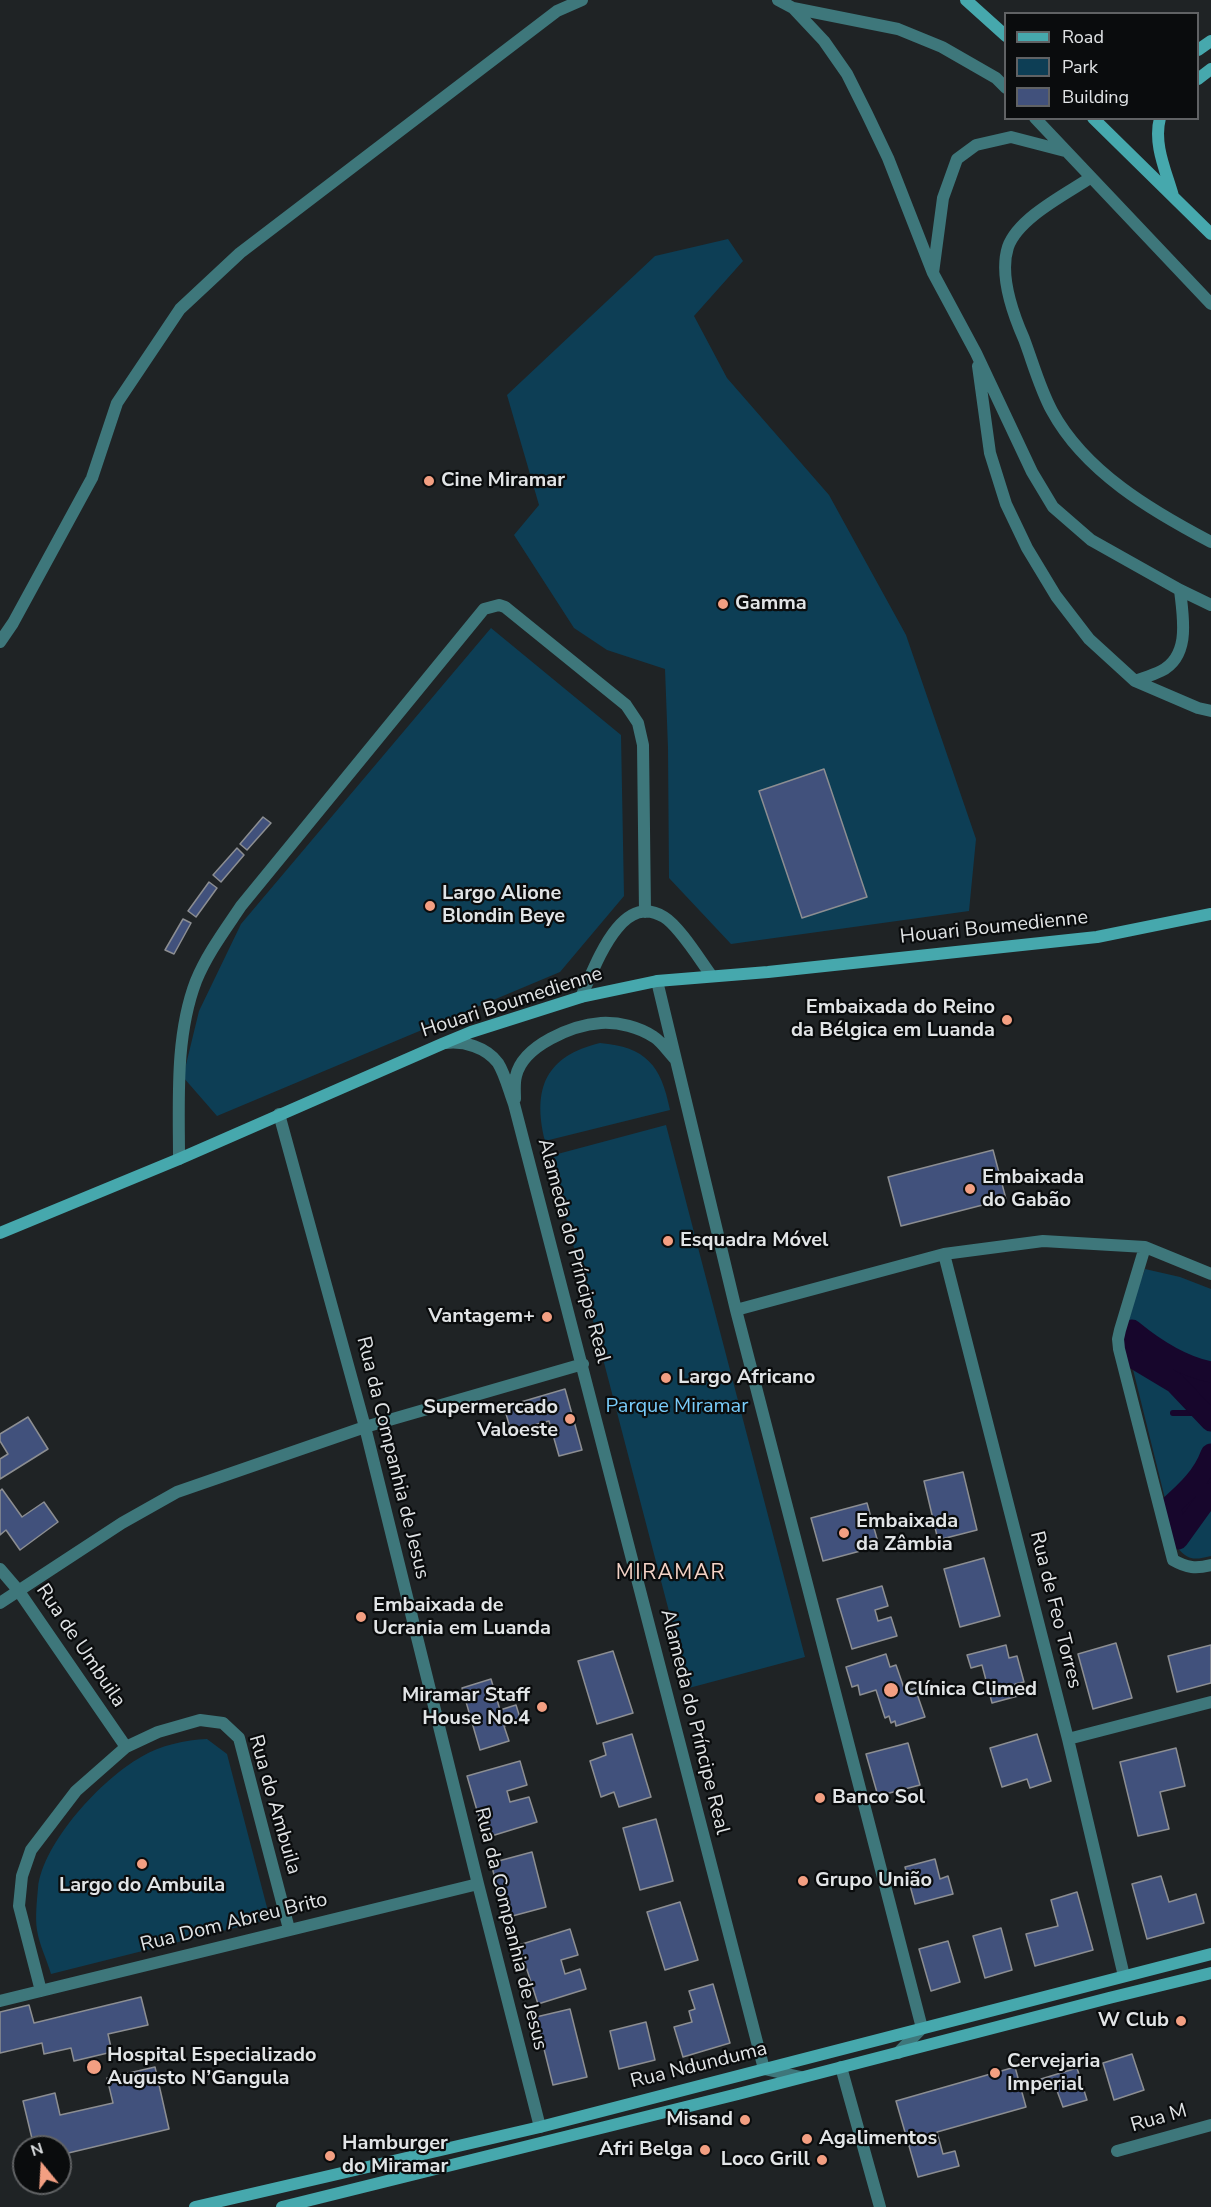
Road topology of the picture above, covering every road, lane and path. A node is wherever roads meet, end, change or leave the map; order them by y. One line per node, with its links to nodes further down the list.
1 (582, 0): 20 (street)
2 (778, 0): 4 (street)
3 (966, 0): 5 (main road)
4 (793, 8): 6 (street); 14 (street)
5 (1004, 35)
6 (1004, 87)
7 (1037, 120): 10 (street)
8 (1095, 120): 12 (main road)
9 (1159, 120): 12 (main road)
10 (1066, 152): 11 (street); 14 (street)
11 (1090, 178): 15 (street); 17 (street)
12 (1174, 199): 13 (main road)
13 (1211, 234)
14 (933, 273): 16 (street)
15 (1211, 304)
16 (976, 353): 18 (street); 21 (street)
17 (1211, 542)
18 (1179, 590): 19 (street); 21 (street)
19 (1211, 605)
20 (0, 642)
21 (1135, 681): 22 (street)
22 (1211, 711)
23 (645, 912): 25 (street); 27 (street); 32 (street)
24 (1211, 914): 25 (main road, Houari Boumedienne)
25 (711, 975): 26 (main road, Houari Boumedienne)
26 (657, 981): 27 (main road, Houari Boumedienne); 29 (street, Alameda do Príncipe Real)
27 (582, 997): 28 (main road, Houari Boumedienne)
28 (442, 1044): 30 (street, Alameda do Príncipe Real); 31 (main road, Houari Boumedienne)
29 (677, 1061): 30 (street, Alameda do Príncipe Real); 37 (street, Alameda do Príncipe Real)
30 (514, 1104): 38 (street, Alameda do Príncipe Real)
31 (279, 1114): 32 (main road, Houari Boumedienne); 39 (street, Rua da Companhia de Jesus)
32 (179, 1159): 33 (main road, Houari Boumedienne)
33 (0, 1233)
34 (1145, 1247): 35 (street); 36 (street); 40 (street)
35 (944, 1254): 37 (street); 45 (street, Rua de Feo Torres)
36 (1211, 1274)
37 (736, 1310): 54 (street, Alameda do Príncipe Real)
38 (583, 1364): 39 (street); 57 (street, Alameda do Príncipe Real)
39 (365, 1427): 42 (street); 47 (street, Rua da Companhia de Jesus)
40 (1211, 1565)
41 (0, 1569): 42 (street, Rua de Umbuila)
42 (18, 1590): 43 (street); 46 (street, Rua de Umbuila)
43 (0, 1603)
44 (1211, 1702): 45 (street)
45 (1068, 1739): 51 (street, Rua de Feo Torres)
46 (126, 1747): 48 (street, Rua do Ambuila); 52 (street, Rua do Ambuila)
47 (478, 1884): 48 (street, Rua Dom Abreu Brito); 60 (street, Rua da Companhia de Jesus)
48 (289, 1929): 52 (street, Rua Dom Abreu Brito)
49 (1211, 1954): 51 (main road, Rua Ndunduma)
50 (1211, 1973): 55 (main road, Rua Ndunduma)
51 (1124, 1976): 54 (main road, Rua Ndunduma)
52 (41, 1991): 53 (street, Rua Dom Abreu Brito)
53 (0, 2001)
54 (922, 2028): 55 (street); 57 (main road, Rua Ndunduma)
55 (898, 2053): 56 (main road, Rua Ndunduma)
56 (841, 2067): 58 (main road, Rua Ndunduma); 64 (street)
57 (764, 2069): 58 (street); 60 (main road, Rua Ndunduma)
58 (801, 2077): 63 (main road, Rua Ndunduma)
59 (1211, 2125): 61 (street, Rua M)
60 (540, 2127): 62 (main road, Rua Ndunduma)
61 (1117, 2151)
62 (195, 2207)
63 (282, 2207)
64 (880, 2207)

